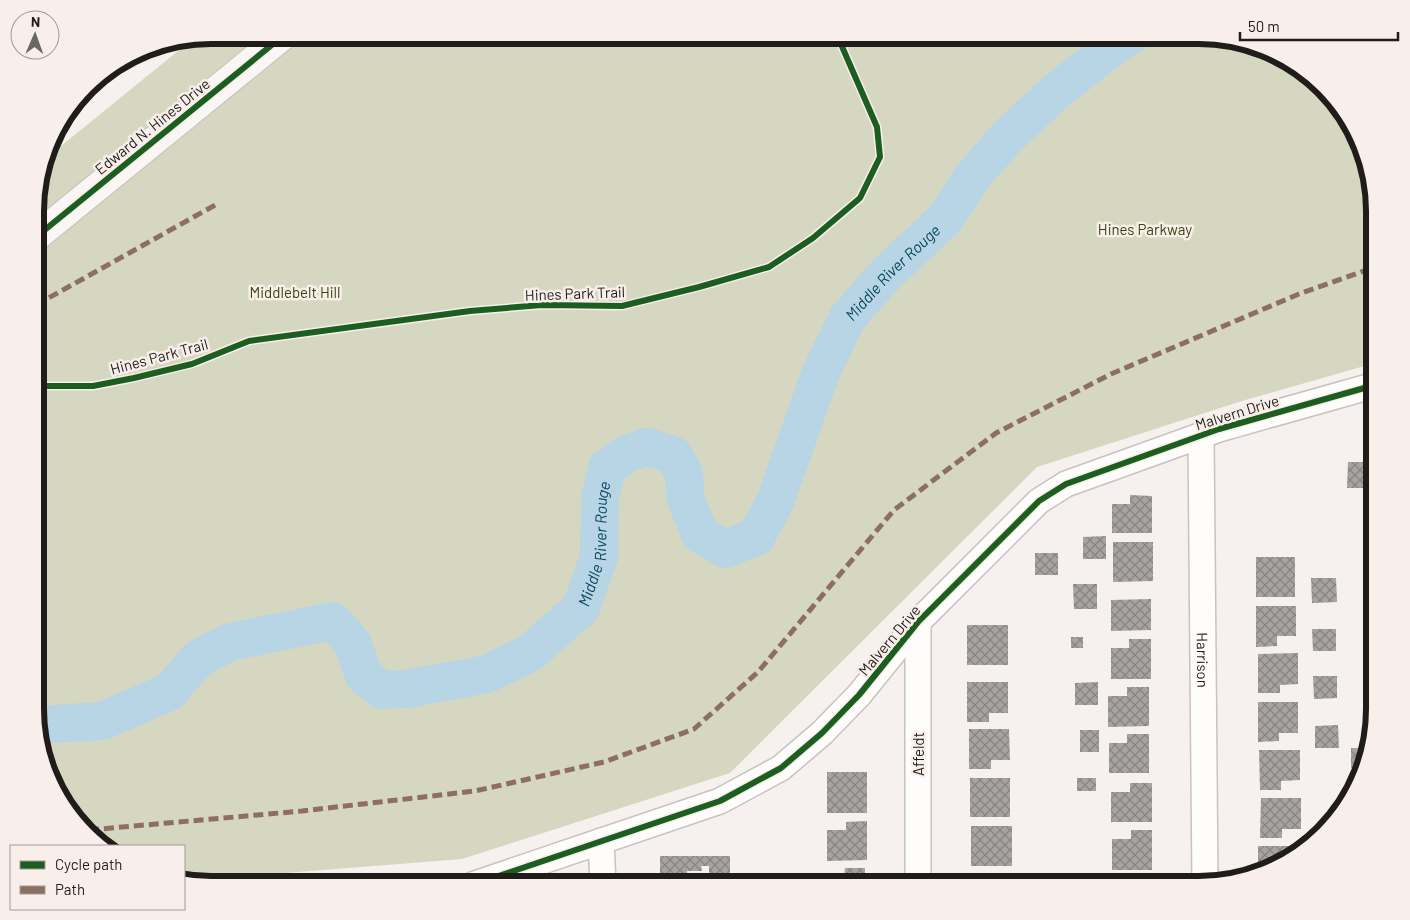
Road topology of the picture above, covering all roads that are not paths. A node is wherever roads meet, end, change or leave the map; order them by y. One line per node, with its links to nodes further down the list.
1 (273, 44): 2 (street, Edward N. Hines Drive)
2 (44, 230)
3 (1366, 388): 4 (street, Malvern Drive)
4 (1200, 436): 5 (street, Malvern Drive); 10 (street, Harrison)
5 (918, 622): 6 (street, Malvern Drive); 9 (street, Affeldt)
6 (601, 840): 7 (street, Malvern Drive); 8 (street)
7 (498, 876)
8 (603, 876)
9 (918, 876)
10 (1205, 876)

